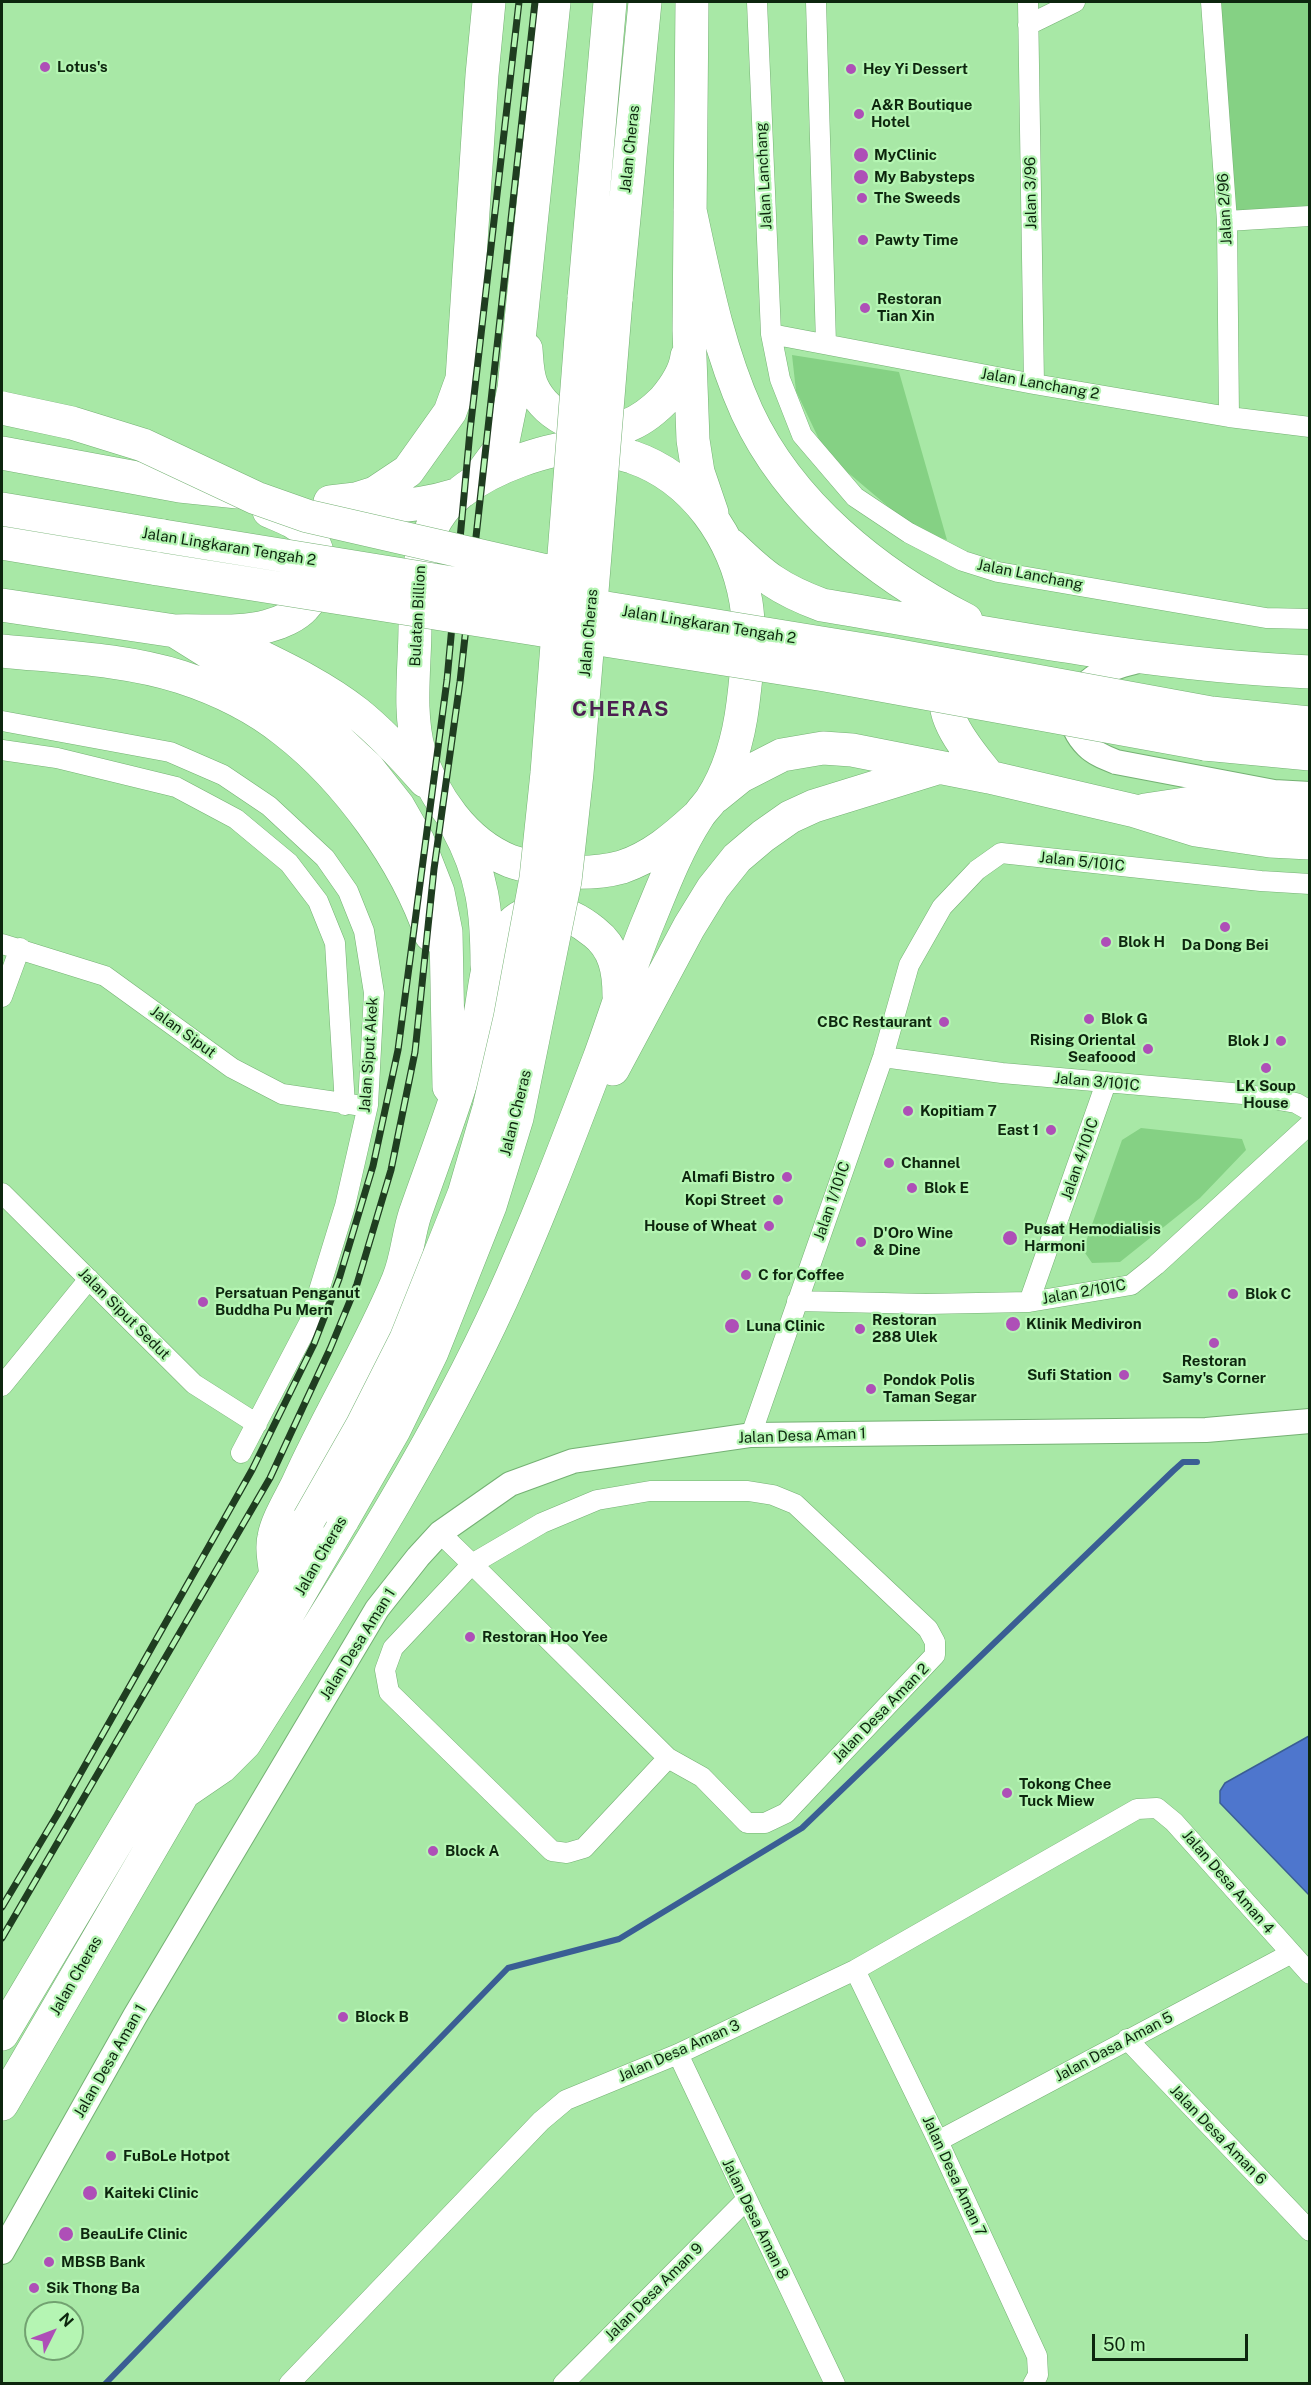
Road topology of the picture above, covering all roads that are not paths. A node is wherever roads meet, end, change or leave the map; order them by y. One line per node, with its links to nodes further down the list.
1 (489, 2): 27 (highway)
2 (554, 2): 15 (highway)
3 (610, 2): 16 (highway, Jalan Cheras)
4 (645, 2): 16 (highway, Jalan Cheras)
5 (692, 2): 12 (highway)
6 (757, 2): 18 (street, Jalan Lanchang)
7 (816, 2): 19 (street)
8 (1028, 2): 11 (street, Jalan 3/96)
9 (1076, 2): 11 (street)
10 (1211, 2): 14 (street, Jalan 2/96)
11 (1028, 25): 20 (street, Jalan 3/96)
12 (690, 210): 17 (highway); 35 (highway)
13 (1310, 216): 14 (street)
14 (1227, 221): 22 (street, Jalan 2/96)
15 (523, 281): 17 (highway); 26 (highway)
16 (600, 299): 78 (highway, Jalan Cheras, bridge); 80 (highway, Jalan Cheras, bridge)
17 (689, 330): 29 (highway)
18 (771, 334): 19 (street, Jalan Lanchang 2); 32 (street, Jalan Lanchang)
19 (826, 344): 20 (street, Jalan Lanchang 2)
20 (1034, 384): 22 (street, Jalan Lanchang 2)
21 (2, 408): 33 (highway, bridge)
22 (1229, 417): 23 (street, Jalan Lanchang 2)
23 (1310, 427)
24 (2, 453): 25 (highway)
25 (180, 486): 27 (highway); 34 (highway)
26 (465, 489): 27 (highway); 29 (highway, Bulatan Billion); 47 (highway, Bulatan Billion)
27 (330, 502)
28 (2, 509): 33 (highway, Jalan Lingkaran Tengah 2, bridge)
29 (720, 530): 35 (highway); 48 (highway, Bulatan Billion)
30 (2, 543): 43 (highway, Jalan Lingkaran Tengah 2, bridge)
31 (2, 605): 34 (highway)
32 (1310, 619)
33 (715, 626): 41 (highway, Jalan Lingkaran Tengah 2, bridge)
34 (176, 631): 47 (highway); 56 (highway)
35 (992, 633): 36 (highway)
36 (1058, 645): 38 (highway); 45 (highway)
37 (2, 651): 56 (highway)
38 (1152, 657): 39 (highway); 46 (street)
39 (1310, 672)
40 (2, 721): 62 (street, Jalan Siput Akek)
41 (1310, 723)
42 (2, 750): 61 (street)
43 (1310, 754)
44 (938, 768): 45 (highway); 48 (highway); 66 (highway)
45 (989, 777): 49 (highway)
46 (1310, 794)
47 (443, 803): 48 (highway, Bulatan Billion); 55 (highway)
48 (704, 809): 58 (highway)
49 (1135, 811): 50 (highway); 51 (highway)
50 (1310, 813)
51 (1310, 843)
52 (1310, 884): 54 (street, Jalan 5/101C)
53 (11, 946): 57 (street); 61 (street, Jalan Siput)
54 (909, 965): 59 (street, Jalan 1/101C)
55 (487, 976): 58 (highway); 64 (highway)
56 (448, 983): 64 (highway)
57 (2, 997)
58 (619, 1001): 66 (highway)
59 (883, 1057): 60 (street, Jalan 3/101C); 69 (street, Jalan 1/101C)
60 (1106, 1083): 63 (street, Jalan 3/101C); 70 (street, Jalan 4/101C)
61 (345, 1105): 62 (street, Jalan Siput)
62 (368, 1105): 73 (street, Jalan Siput Akek)
63 (1310, 1111)
64 (447, 1124): 78 (highway)
65 (1310, 1125): 70 (street, Jalan 2/101C)
66 (547, 1192): 80 (highway)
67 (2, 1193): 68 (street, Jalan Siput Sedut)
68 (89, 1279): 71 (street); 73 (street, Jalan Siput Sedut)
69 (797, 1301): 70 (street, Jalan 2/101C); 74 (street, Jalan 1/101C)
70 (1029, 1302)
71 (2, 1386)
72 (1310, 1421): 74 (street, Jalan Desa Aman 1)
73 (257, 1424): 75 (street, Jalan Siput Akek)
74 (751, 1435): 76 (street, Jalan Desa Aman 1)
75 (241, 1454)
76 (440, 1533): 77 (street, Jalan Desa Aman 2); 92 (street, Jalan Desa Aman 1)
77 (472, 1564): 79 (street, Jalan Desa Aman 2); 79 (street); 79 (street, Jalan Desa Aman 2)
78 (276, 1577): 85 (highway, Jalan Cheras)
79 (668, 1758)
80 (183, 1793): 88 (highway, Jalan Cheras)
81 (1137, 1809): 82 (street, Jalan Desa Aman 4); 83 (street, Jalan Desa Aman 3)
82 (1290, 1954): 84 (street, Jalan Desa Aman 4); 86 (street, Jalan Dasa Aman 5)
83 (855, 1970): 87 (street, Jalan Desa Aman 3); 89 (street, Jalan Desa Aman 7)
84 (1310, 1974)
85 (2, 2034)
86 (1127, 2039): 89 (street, Jalan Dasa Aman 5); 91 (street, Jalan Desa Aman 6)
87 (678, 2054): 90 (street, Jalan Desa Aman 8); 93 (street, Jalan Desa Aman 3)
88 (2, 2103)
89 (938, 2141): 96 (street, Jalan Desa Aman 7)
90 (746, 2200): 94 (street, Jalan Desa Aman 9); 95 (street, Jalan Desa Aman 8)
91 (1310, 2231)
92 (2, 2252)
93 (289, 2384)
94 (563, 2384)
95 (835, 2384)
96 (1032, 2384)

